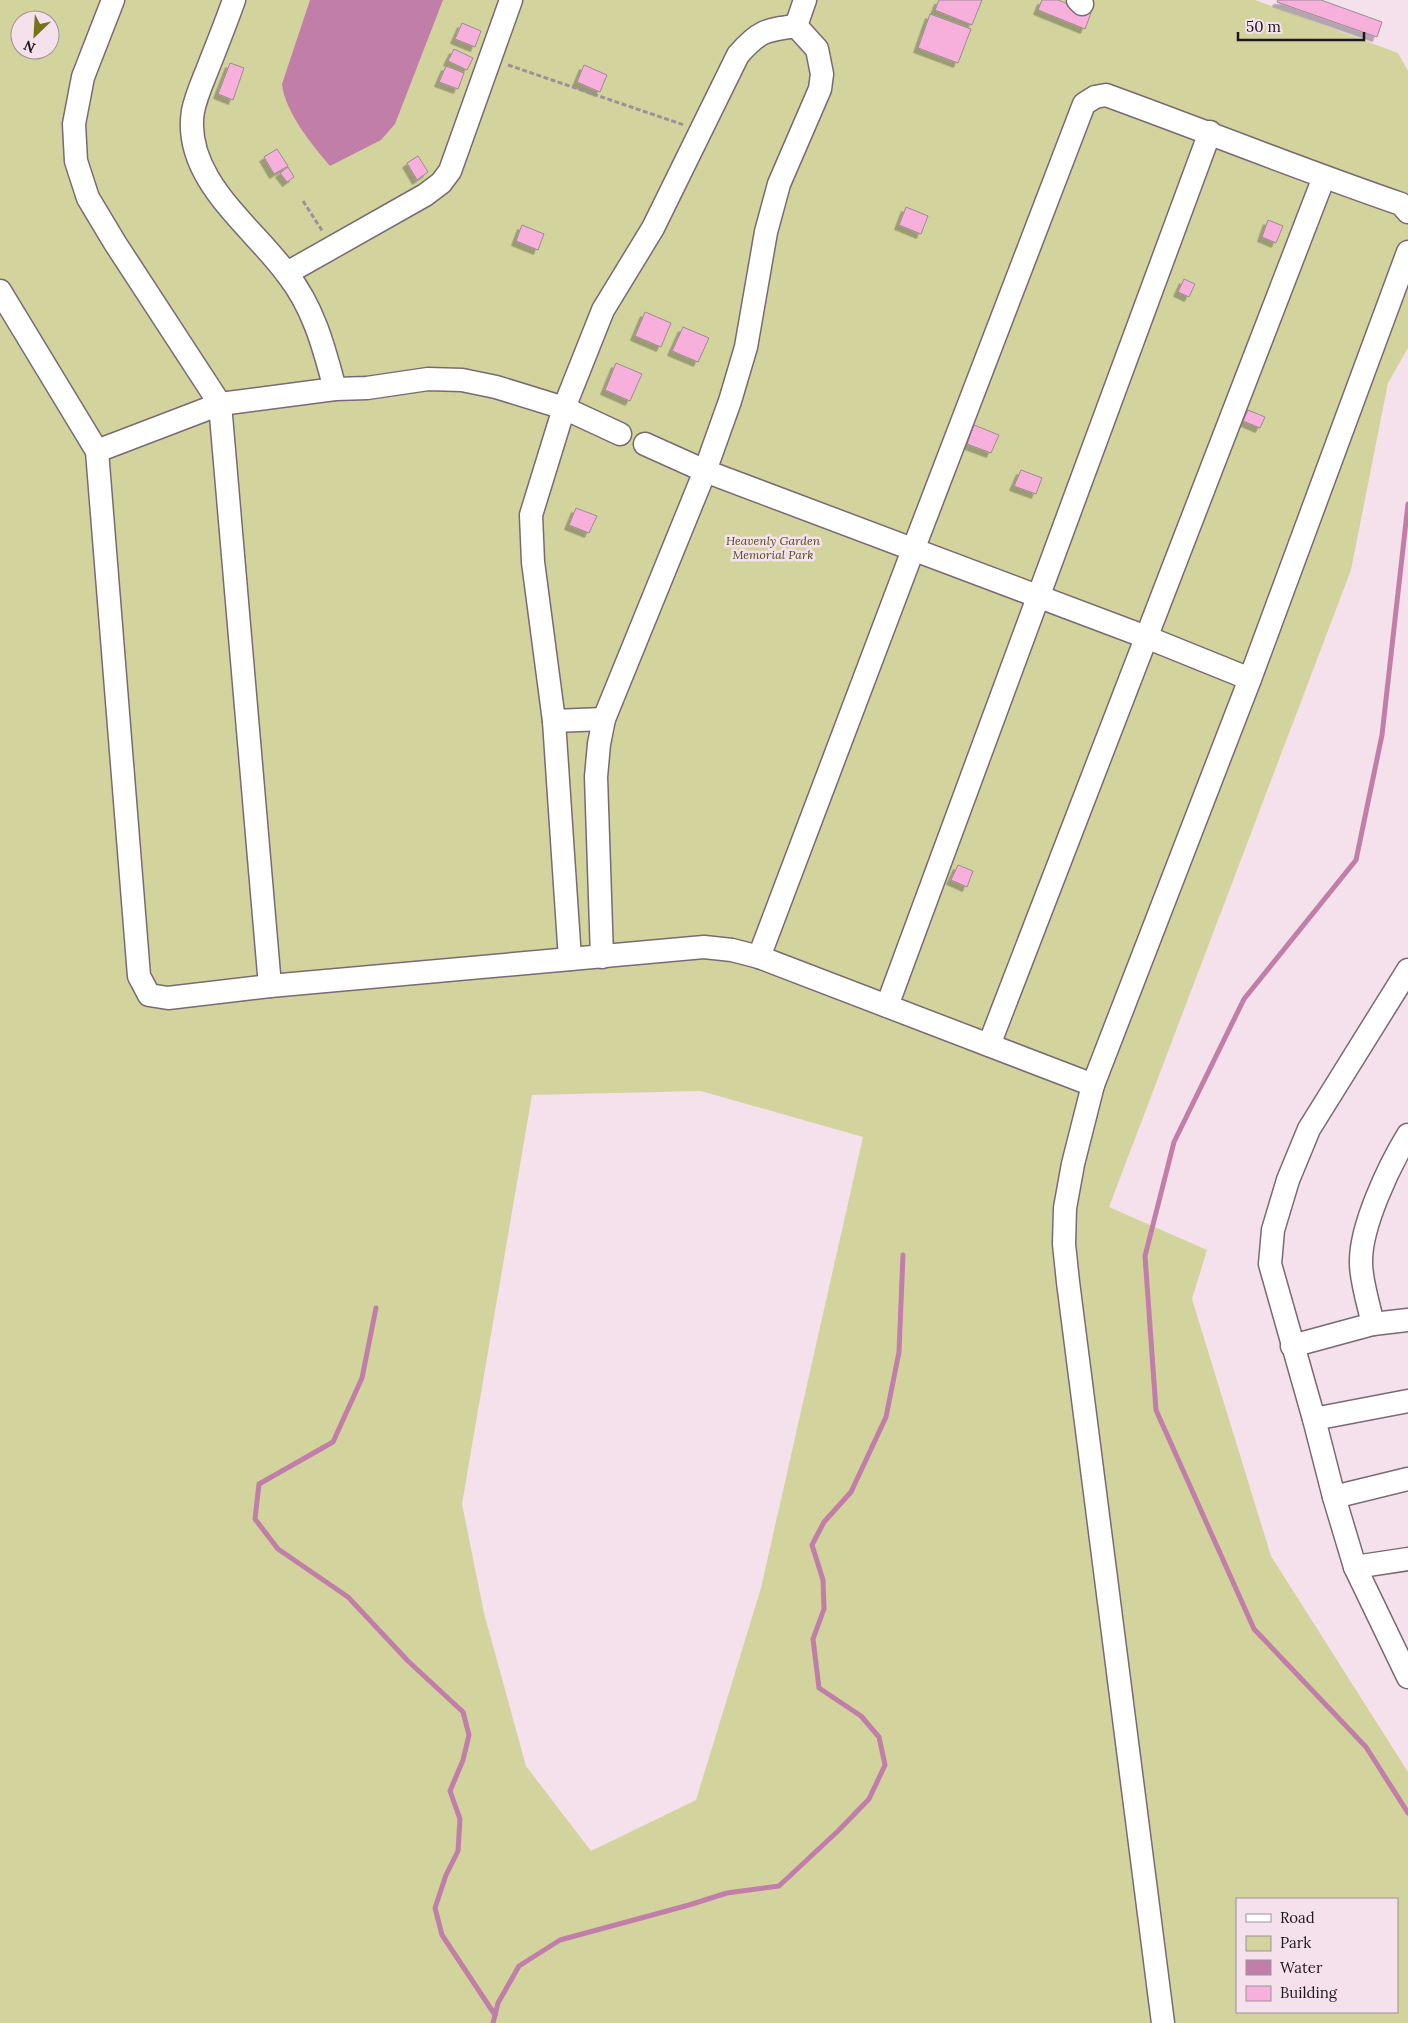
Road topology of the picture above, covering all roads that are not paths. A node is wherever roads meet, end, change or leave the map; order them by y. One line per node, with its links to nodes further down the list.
1 (113, 0): 13 (street)
2 (234, 0): 10 (street)
3 (511, 0): 10 (street)
4 (805, 0): 5 (street)
5 (796, 26): 14 (street); 18 (street)
6 (1210, 132): 7 (street); 19 (street); 20 (street)
7 (1324, 177): 8 (street); 21 (street)
8 (1408, 212)
9 (1408, 252): 22 (street)
10 (287, 273): 12 (street)
11 (0, 291): 17 (street)
12 (335, 389): 13 (street); 14 (street)
13 (220, 404): 17 (street); 29 (street)
14 (564, 408): 15 (street); 24 (street)
15 (620, 434)
16 (645, 444): 18 (street)
17 (97, 451): 29 (street)
18 (705, 471): 19 (street); 23 (street)
19 (913, 550): 20 (street); 26 (street)
20 (1039, 597): 21 (street); 30 (street)
21 (1146, 637): 22 (street); 31 (street)
22 (1250, 679): 32 (street)
23 (604, 719): 24 (street); 25 (street)
24 (554, 721): 27 (street)
25 (602, 957): 26 (street); 27 (street)
26 (759, 957): 30 (street)
27 (570, 959): 29 (street)
28 (1408, 970): 36 (street)
29 (270, 986)
30 (887, 1006): 31 (street)
31 (989, 1044): 32 (street)
32 (1093, 1086): 45 (street)
33 (1408, 1135): 35 (street)
34 (1408, 1320): 35 (street)
35 (1373, 1324): 36 (street)
36 (1292, 1346): 38 (street)
37 (1408, 1401): 38 (street)
38 (1314, 1419): 40 (street)
39 (1408, 1479): 40 (street)
40 (1334, 1497): 42 (street)
41 (1408, 1560): 42 (street)
42 (1355, 1567): 43 (street)
43 (1401, 1647): 44 (street)
44 (1408, 1677)
45 (1163, 2023)

